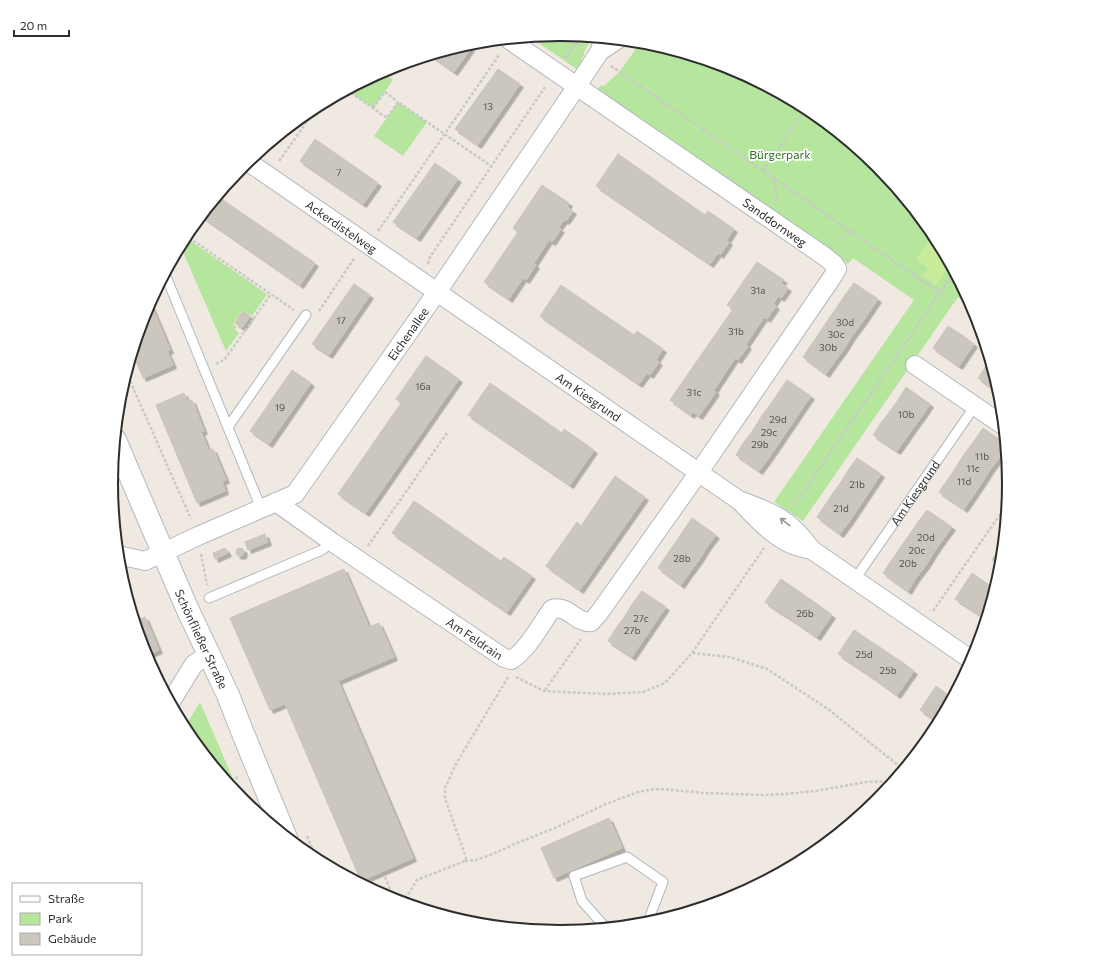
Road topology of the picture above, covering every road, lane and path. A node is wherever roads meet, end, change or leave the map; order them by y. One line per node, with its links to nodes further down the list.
1 (576, 42): 5 (path); 6 (path)
2 (516, 44): 6 (street, Sanddornweg)
3 (609, 44): 5 (street, Eichenallee)
4 (505, 45): 13 (path)
5 (600, 49): 7 (street, Eichenallee); 16 (path)
6 (556, 72): 7 (street, Sanddornweg); 15 (path)
7 (577, 86): 25 (street, Eichenallee); 37 (street, Sanddornweg)
8 (352, 93): 10 (path)
9 (398, 102): 10 (path); 10 (path); 13 (path)
10 (373, 108)
11 (802, 114): 16 (path)
12 (308, 120): 17 (path)
13 (445, 134): 15 (path); 19 (path)
14 (253, 165): 17 (street, Ackerdistelweg)
15 (491, 166): 21 (path)
16 (763, 171): 24 (path)
17 (268, 176): 19 (street, Ackerdistelweg)
18 (191, 239): 27 (path)
19 (367, 244): 21 (street, Ackerdistelweg); 28 (path)
20 (951, 277): 26 (path)
21 (418, 279): 25 (street, Ackerdistelweg)
22 (167, 280): 30 (lane)
23 (929, 280): 24 (path)
24 (927, 284): 26 (path)
25 (436, 292): 37 (street, Am Kiesgrund); 38 (street, Eichenallee)
26 (940, 293): 39 (path)
27 (271, 294): 28 (path); 30 (path)
28 (305, 316): 34 (lane)
29 (916, 365): 32 (street)
30 (204, 370): 34 (lane)
31 (130, 381): 41 (path)
32 (975, 406): 33 (street); 47 (lane, Am Kiesgrund)
33 (998, 422)
34 (228, 427): 38 (lane)
35 (447, 433): 46 (path)
36 (119, 449): 44 (main road, Schönfließer Straße)
37 (699, 472): 47 (street, Am Kiesgrund); 49 (street)
38 (268, 505): 41 (street, Eichenallee); 42 (street, Am Feldrain)
39 (792, 508)
40 (1002, 512): 50 (path)
41 (198, 536): 44 (street, Eichenallee)
42 (332, 542): 46 (street, Am Feldrain); 48 (lane)
43 (765, 547): 51 (path)
44 (162, 553): 45 (street, Eichenallee); 52 (main road, Schönfließer Straße)
45 (124, 556)
46 (359, 560): 49 (street, Am Feldrain)
47 (855, 579): 50 (street, Am Kiesgrund)
48 (209, 598)
49 (586, 623): 54 (path)
50 (922, 626): 53 (street, Am Kiesgrund)
51 (692, 653): 54 (path); 56 (path)
52 (209, 655): 55 (street); 60 (main road, Schönfließer Straße)
53 (967, 657)
54 (544, 690): 61 (path)
55 (173, 698)
56 (900, 767)
57 (241, 776): 58 (path)
58 (232, 780)
59 (887, 781): 61 (path)
60 (282, 827)
61 (465, 861): 64 (path)
62 (385, 877): 63 (path)
63 (391, 892)
64 (406, 898)
65 (650, 916): 66 (lane)
66 (602, 924)

